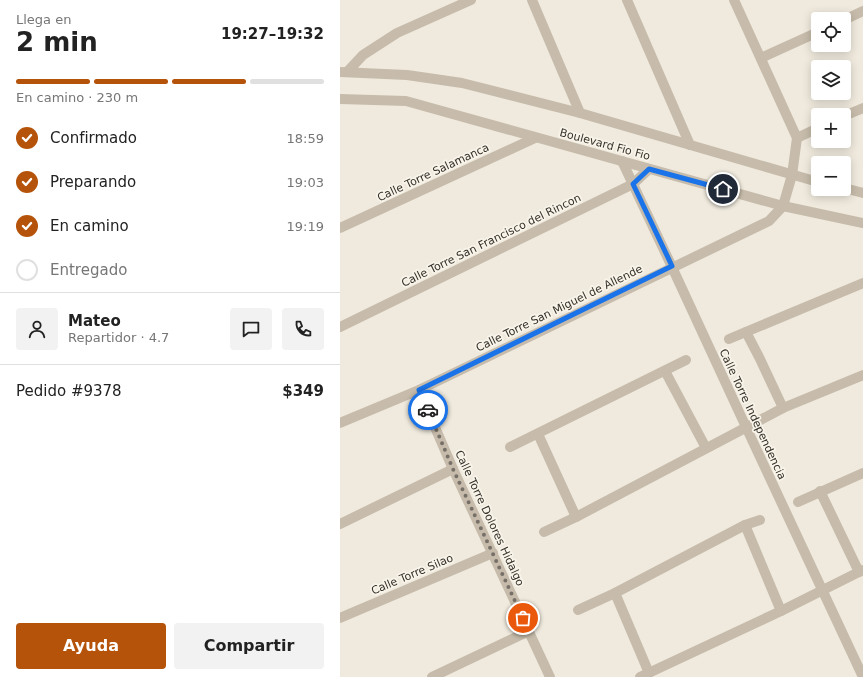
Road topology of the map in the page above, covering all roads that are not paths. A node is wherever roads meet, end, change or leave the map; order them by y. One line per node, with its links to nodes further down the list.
1 (471, 0): 9 (street)
2 (532, 0): 12 (street)
3 (628, 0): 17 (street)
4 (734, 0): 8 (street)
5 (863, 11): 6 (street)
6 (851, 17)
7 (811, 35): 8 (street)
8 (761, 58): 16 (street)
9 (344, 72): 12 (street, Boulevard Fio Fio)
10 (340, 99): 15 (street, Boulevard Fio Fio)
11 (863, 108): 13 (street)
12 (580, 113): 17 (street, Boulevard Fio Fio)
13 (851, 113)
14 (811, 131): 16 (street)
15 (536, 138): 18 (street, Boulevard Fio Fio); 27 (street, Calle Torre Salamanca)
16 (797, 138): 20 (street)
17 (690, 145): 20 (street, Boulevard Fio Fio)
18 (622, 161): 19 (street, Boulevard Fio Fio); 22 (street, Calle Torre Independencia)
19 (649, 169): 22 (street, Calle Torre San Francisco del Rincon); 25 (street, Boulevard Fio Fio)
20 (792, 175): 21 (street, Boulevard Fio Fio); 25 (street)
21 (811, 180)
22 (633, 184): 28 (street, Calle Torre Independencia); 30 (street, Calle Torre San Francisco del Rincon)
23 (851, 190): 24 (street)
24 (863, 193)
25 (783, 206): 26 (street, Boulevard Fio Fio); 28 (street, Calle Torre San Miguel de Allende)
26 (863, 223)
27 (340, 228)
28 (672, 266): 36 (street, Calle Torre San Miguel de Allende); 39 (street, Calle Torre Independencia)
29 (863, 283): 31 (street)
30 (340, 326)
31 (746, 332): 32 (street); 37 (street)
32 (729, 339)
33 (686, 360): 34 (street)
34 (665, 371): 40 (street); 42 (street)
35 (863, 375): 37 (street)
36 (419, 390): 38 (street, Calle Torre San Miguel de Allende); 43 (street, Calle Torre Dolores Hidalgo)
37 (783, 408): 39 (street)
38 (340, 423)
39 (746, 427): 42 (street); 54 (street, Calle Torre Independencia)
40 (538, 434): 41 (street); 47 (street)
41 (510, 447)
42 (706, 448): 47 (street)
43 (453, 469): 49 (street); 52 (street, Calle Torre Dolores Hidalgo)
44 (863, 473): 45 (street)
45 (820, 492): 46 (street); 53 (street)
46 (798, 502)
47 (576, 517): 51 (street)
48 (760, 520): 50 (street)
49 (340, 524)
50 (745, 526): 55 (street); 57 (street)
51 (544, 532)
52 (493, 553): 58 (street, Calle Torre Silao); 59 (street, Calle Torre Dolores Hidalgo)
53 (861, 571): 54 (street)
54 (822, 590): 57 (street); 60 (street, Calle Torre Independencia)
55 (614, 593): 56 (street); 61 (street)
56 (578, 610)
57 (781, 611): 61 (street)
58 (340, 618)
59 (529, 631): 62 (street); 63 (street, Calle Torre Dolores Hidalgo)
60 (862, 674)
61 (645, 675)
62 (432, 677)
63 (550, 677)

